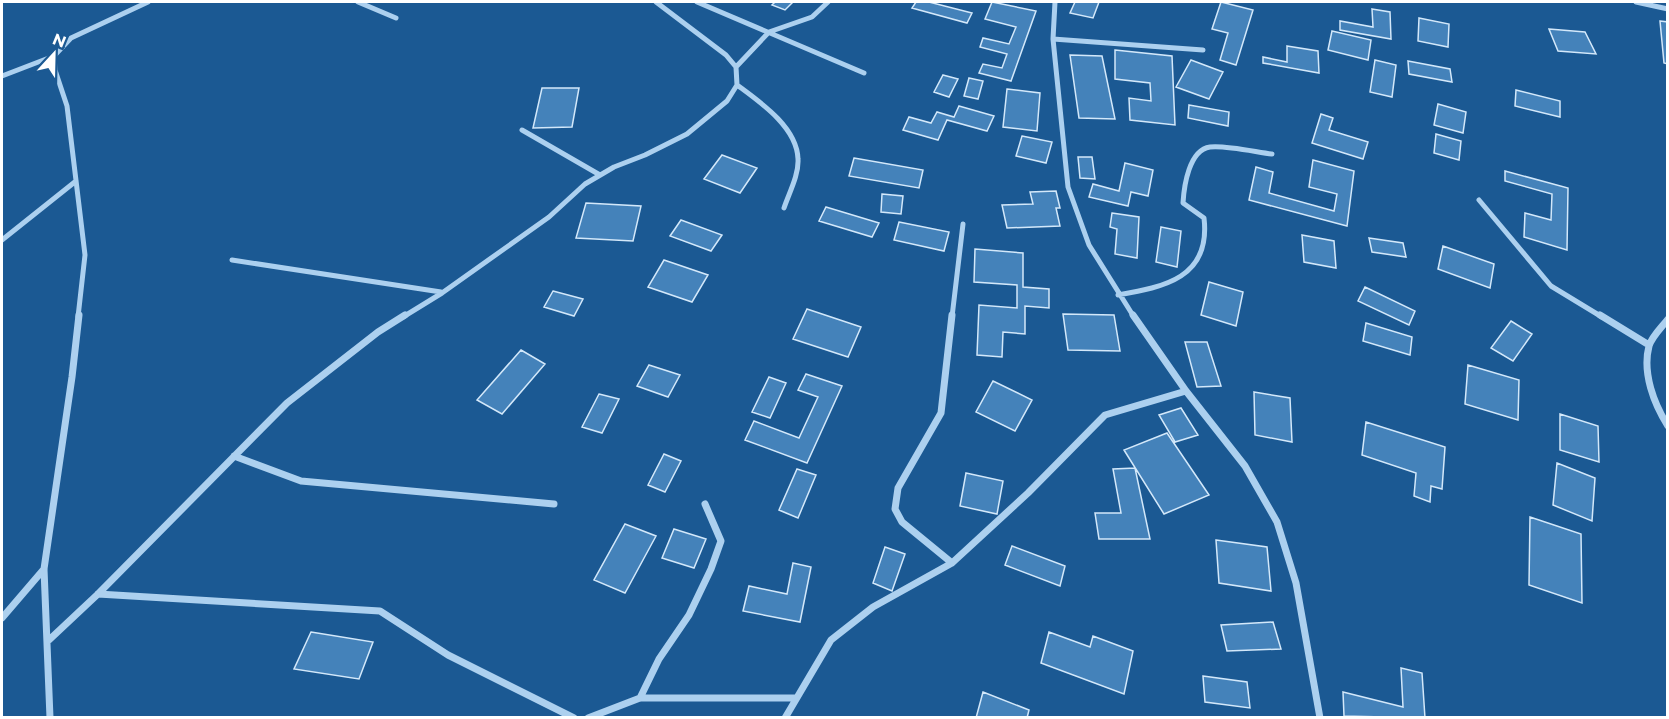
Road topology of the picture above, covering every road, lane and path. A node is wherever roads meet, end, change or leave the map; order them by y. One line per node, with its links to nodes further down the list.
1 (148, 2): 13 (street)
2 (358, 2): 9 (street)
3 (656, 2): 14 (street)
4 (697, 2): 10 (street)
5 (828, 2): 10 (street)
6 (1055, 2): 11 (street)
7 (1640, 2): 8 (street)
8 (1668, 9)
9 (396, 18)
10 (770, 32): 14 (street); 15 (street)
11 (1053, 39): 12 (street); 28 (street)
12 (1203, 50)
13 (54, 56): 16 (street); 21 (street)
14 (736, 67): 17 (street)
15 (864, 73)
16 (2, 76)
17 (736, 84): 20 (street); 23 (street)
18 (522, 130): 20 (street)
19 (1272, 154): 28 (street)
20 (600, 175): 27 (street)
21 (76, 181): 25 (street); 37 (street)
22 (1479, 200): 30 (street)
23 (784, 208)
24 (963, 224): 36 (street)
25 (2, 240)
26 (232, 260): 27 (street)
27 (442, 292): 33 (street)
28 (1118, 295): 31 (street)
29 (1668, 319): 30 (street)
30 (1649, 345): 32 (street)
31 (1186, 391): 36 (street); 47 (street)
32 (1668, 426)
33 (234, 456): 34 (street); 38 (street)
34 (554, 504)
35 (705, 504): 41 (street)
36 (952, 563): 42 (street)
37 (44, 569): 39 (street); 40 (street)
38 (98, 594): 40 (street); 44 (street)
39 (2, 618)
40 (49, 640): 43 (street)
41 (640, 698): 42 (street); 45 (street)
42 (795, 698): 46 (street)
43 (50, 717)
44 (574, 717)
45 (588, 717)
46 (786, 717)
47 (1320, 717)

